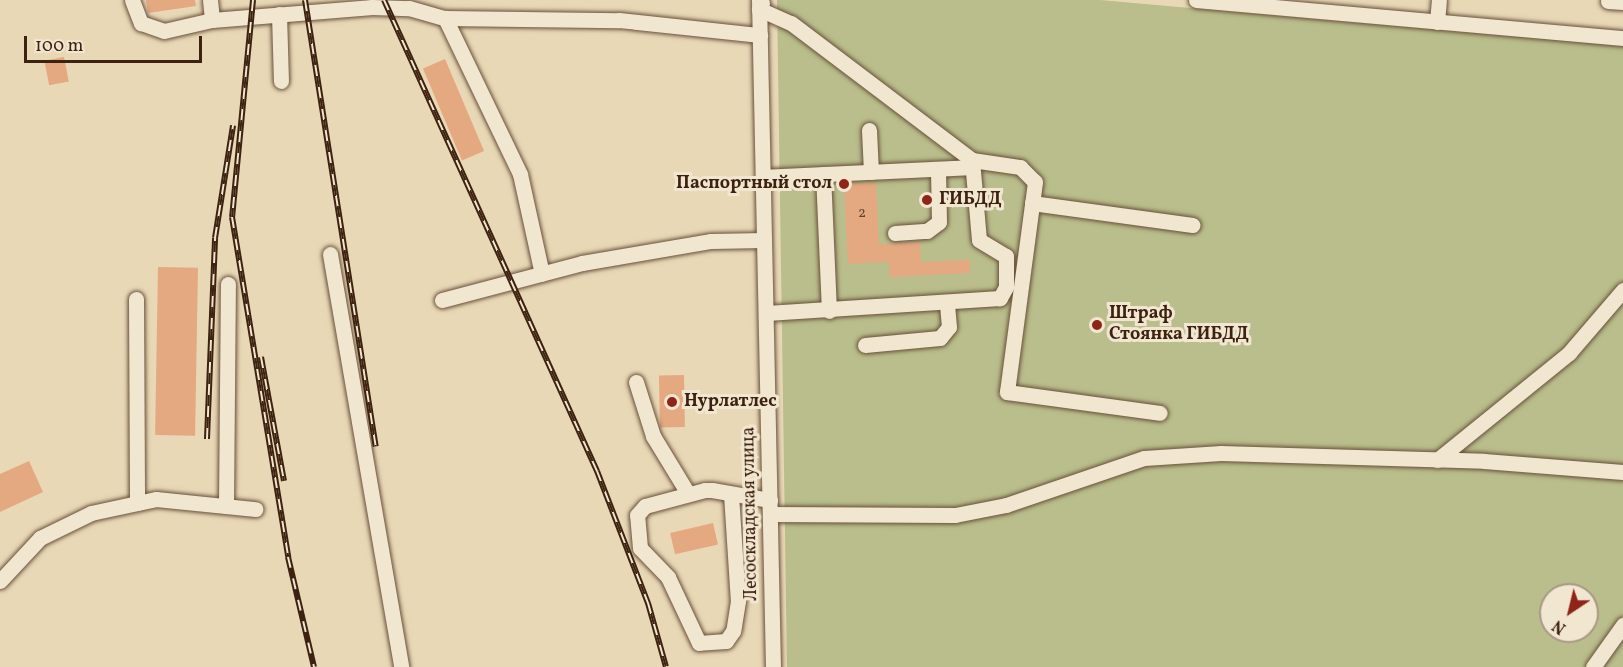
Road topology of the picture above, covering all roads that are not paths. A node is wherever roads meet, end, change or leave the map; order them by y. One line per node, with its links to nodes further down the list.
1 (132, 0): 9 (street)
2 (210, 0): 9 (street)
3 (1196, 0): 6 (street)
4 (1439, 0): 10 (street)
5 (761, 3): 11 (street, Лесоскладская улица); 15 (street)
6 (1337, 6): 10 (street)
7 (279, 14): 8 (street); 9 (street); 13 (street)
8 (445, 18): 11 (street); 25 (street)
9 (212, 20)
10 (1437, 22): 12 (street)
11 (760, 35): 19 (street, Лесоскладская улица)
12 (1623, 38)
13 (281, 81)
14 (869, 130): 17 (street)
15 (972, 164): 16 (street); 20 (street); 30 (street)
16 (938, 169): 17 (street); 22 (street)
17 (871, 172): 18 (street)
18 (823, 174): 19 (street); 31 (street)
19 (763, 177): 23 (street, Лесоскладская улица)
20 (1032, 203): 21 (street); 35 (street)
21 (1193, 225)
22 (895, 233)
23 (764, 240): 25 (street); 32 (street, Лесоскладская улица)
24 (330, 254): 46 (street)
25 (542, 274): 29 (street)
26 (228, 284): 41 (street)
27 (1623, 290): 36 (street)
28 (136, 299): 40 (street)
29 (442, 300)
30 (947, 302): 31 (street); 33 (street)
31 (830, 311): 32 (street)
32 (766, 313): 42 (street, Лесоскладская улица)
33 (865, 345)
34 (636, 382): 38 (street)
35 (1160, 413)
36 (1437, 460): 37 (street); 42 (street)
37 (1623, 472)
38 (687, 492): 39 (street); 39 (street)
39 (731, 494): 42 (street)
40 (137, 503): 41 (street); 44 (street)
41 (226, 506): 43 (street)
42 (770, 507): 47 (street, Лесоскладская улица)
43 (255, 509)
44 (0, 581)
45 (1623, 624): 48 (street)
46 (401, 667)
47 (773, 667)
48 (1593, 667)

